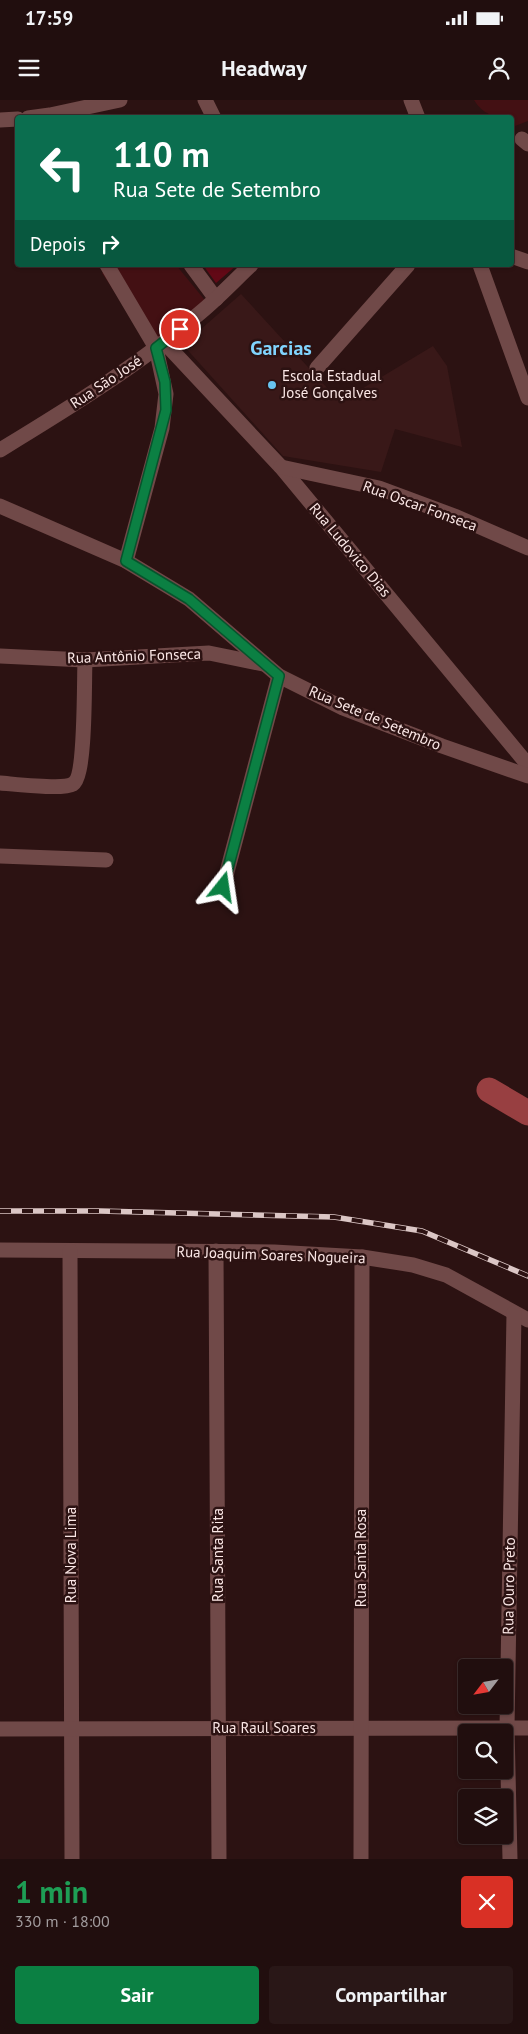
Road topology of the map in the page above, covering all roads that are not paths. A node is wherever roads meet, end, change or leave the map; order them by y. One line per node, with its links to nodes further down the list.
1 (47, 100): 4 (street)
2 (120, 100): 5 (street)
3 (205, 100): 6 (street)
4 (50, 115)
5 (54, 115)
6 (212, 115)
7 (15, 119): 8 (street)
8 (0, 120)
9 (514, 257): 10 (street)
10 (528, 262)
11 (108, 267): 17 (street)
12 (192, 267): 16 (street)
13 (249, 267): 16 (street, Rua São José)
14 (406, 267): 18 (street)
15 (481, 267): 19 (street)
16 (216, 299): 17 (street, Rua São José)
17 (160, 345): 20 (street, Rua São José); 21 (street, Rua Ludovico Dias); 24 (street)
18 (317, 368)
19 (528, 398)
20 (0, 450)
21 (280, 467): 23 (street, Rua Oscar Fonseca); 29 (street, Rua Ludovico Dias)
22 (0, 506): 24 (street, Rua Sete de Setembro)
23 (528, 548)
24 (126, 561): 27 (street, Rua Sete de Setembro)
25 (0, 656): 26 (street, Rua Antônio Fonseca)
26 (85, 660): 27 (street, Rua Antônio Fonseca); 31 (street)
27 (267, 665): 28 (street, Rua Sete de Setembro)
28 (279, 676): 30 (street, Rua Sete de Setembro); 34 (street)
29 (528, 765)
30 (528, 776)
31 (0, 783)
32 (0, 856): 33 (street)
33 (106, 860)
34 (223, 887)
35 (0, 1250): 36 (street, Rua Joaquim Soares Nogueira)
36 (70, 1251): 37 (street, Rua Joaquim Soares Nogueira); 48 (street, Rua Nova Lima)
37 (216, 1251): 38 (street, Rua Joaquim Soares Nogueira); 42 (street, Rua Santa Rita)
38 (362, 1257): 39 (street, Rua Joaquim Soares Nogueira); 46 (street, Rua Santa Rosa)
39 (514, 1314): 40 (street, Rua Joaquim Soares Nogueira); 41 (street, Rua Ouro Preto)
40 (528, 1320)
41 (507, 1724)
42 (219, 1728): 46 (street, Rua Raul Soares); 48 (street, Rua Raul Soares); 51 (street, Rua Santa Rita)
43 (458, 1728): 46 (street, Rua Raul Soares)
44 (513, 1728): 45 (street, Rua Raul Soares)
45 (528, 1728)
46 (360, 1729): 52 (street, Rua Santa Rosa)
47 (0, 1730): 48 (street, Rua Raul Soares)
48 (71, 1730): 50 (street, Rua Nova Lima)
49 (508, 1779): 53 (street, Rua Ouro Preto)
50 (72, 1859)
51 (219, 1859)
52 (361, 1859)
53 (510, 1859)

